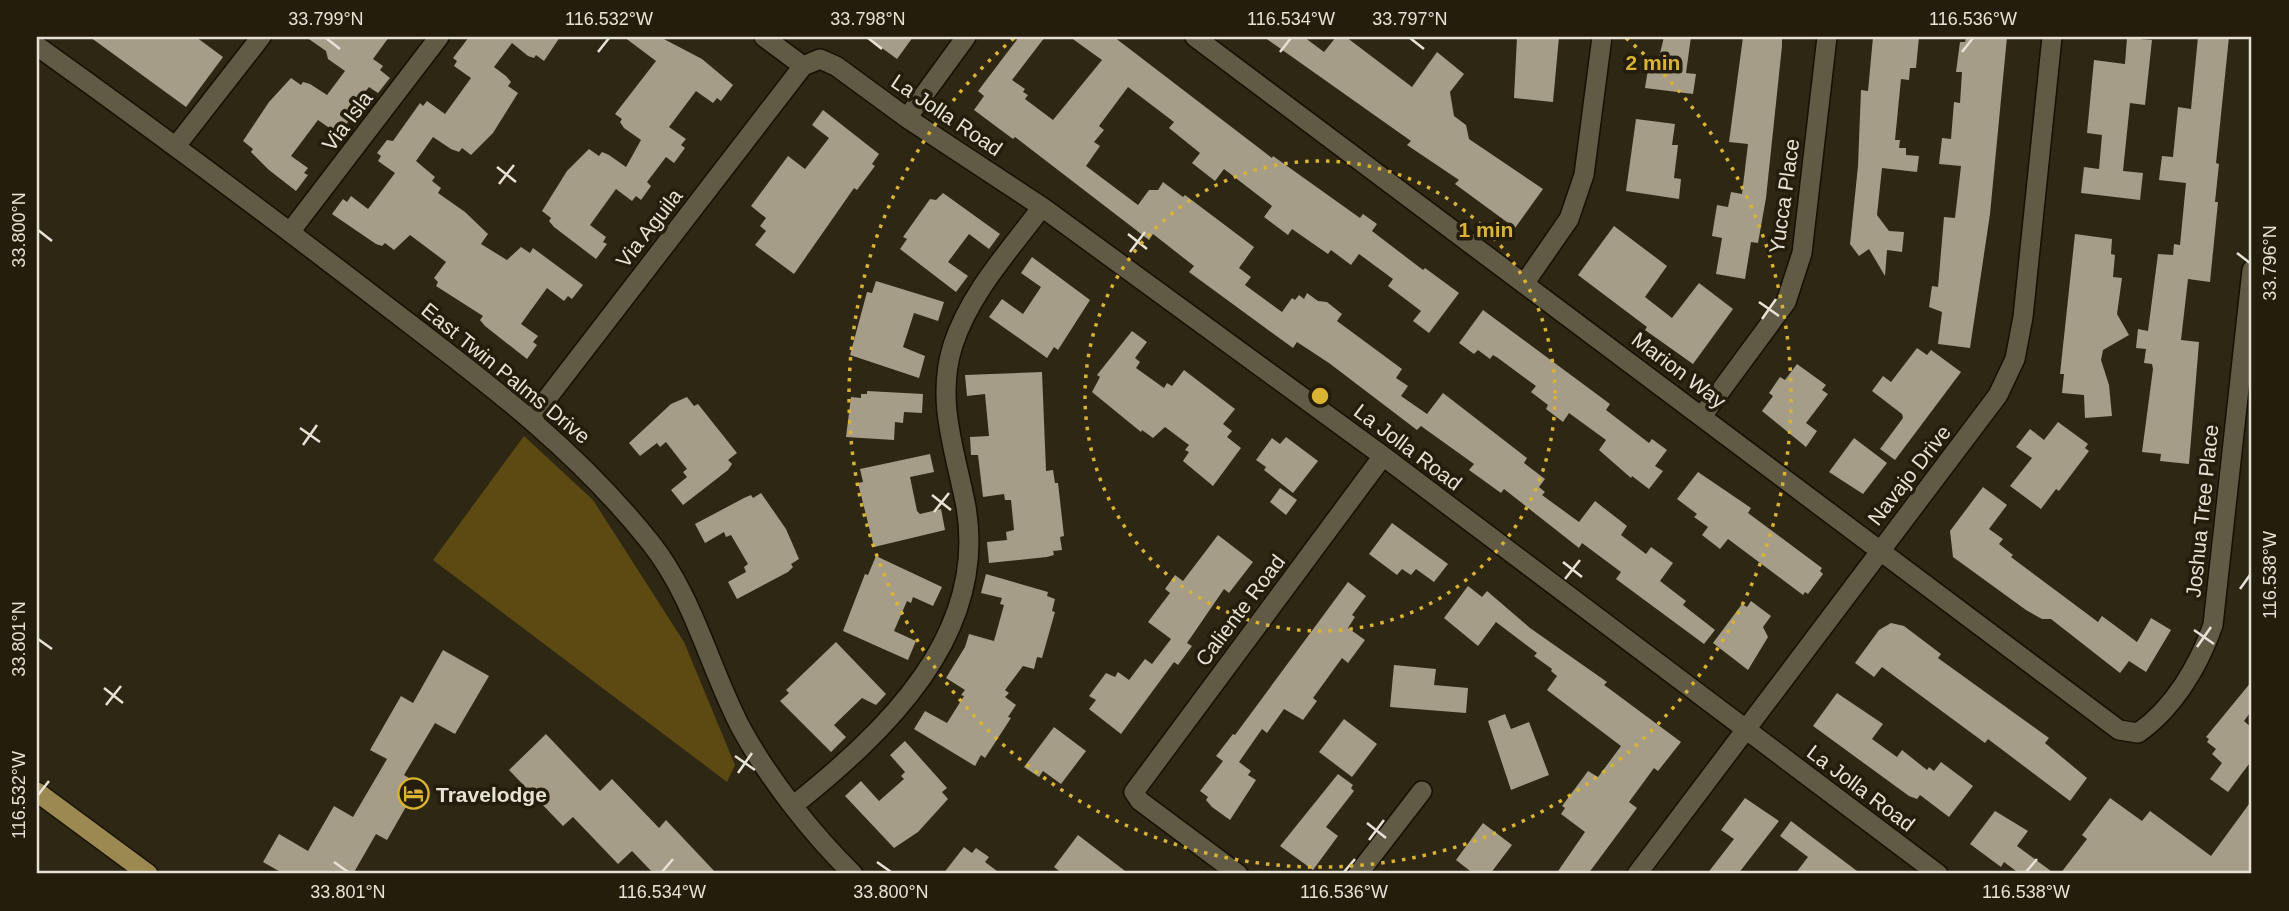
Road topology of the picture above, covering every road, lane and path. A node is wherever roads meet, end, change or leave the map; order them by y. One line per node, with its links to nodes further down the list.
1 (261, 37): 12 (street)
2 (439, 37): 14 (street, Via Isla)
3 (764, 37): 10 (street)
4 (966, 37): 11 (street)
5 (1195, 37): 16 (street, Marion Way)
6 (1602, 37): 16 (street)
7 (1827, 37): 17 (street, Yucca Place)
8 (2052, 37): 20 (street, Navajo Drive)
9 (37, 46): 12 (street, East Twin Palms Drive)
10 (803, 66): 11 (street, La Jolla Road); 18 (street, Via Aguila)
11 (907, 118): 13 (street, La Jolla Road)
12 (176, 146): 14 (street, East Twin Palms Drive)
13 (1042, 207): 19 (street, La Jolla Road); 25 (street)
14 (290, 232): 18 (street, East Twin Palms Drive)
15 (2252, 270): 22 (street, Joshua Tree Place)
16 (1524, 284): 17 (street, Marion Way)
17 (1702, 416): 20 (street, Marion Way)
18 (532, 418): 25 (street, East Twin Palms Drive)
19 (1383, 456): 21 (street, La Jolla Road); 28 (street, Caliente Road)
20 (1879, 551): 21 (street, Navajo Drive); 22 (street, Marion Way)
21 (1745, 730): 30 (street, Navajo Drive); 31 (street, La Jolla Road)
22 (2138, 733)
23 (1422, 791): 29 (street)
24 (37, 792): 26 (main road)
25 (794, 805): 27 (street, East Twin Palms Drive)
26 (148, 874)
27 (853, 874)
28 (1238, 874)
29 (1358, 874)
30 (1637, 874)
31 (1938, 874)

